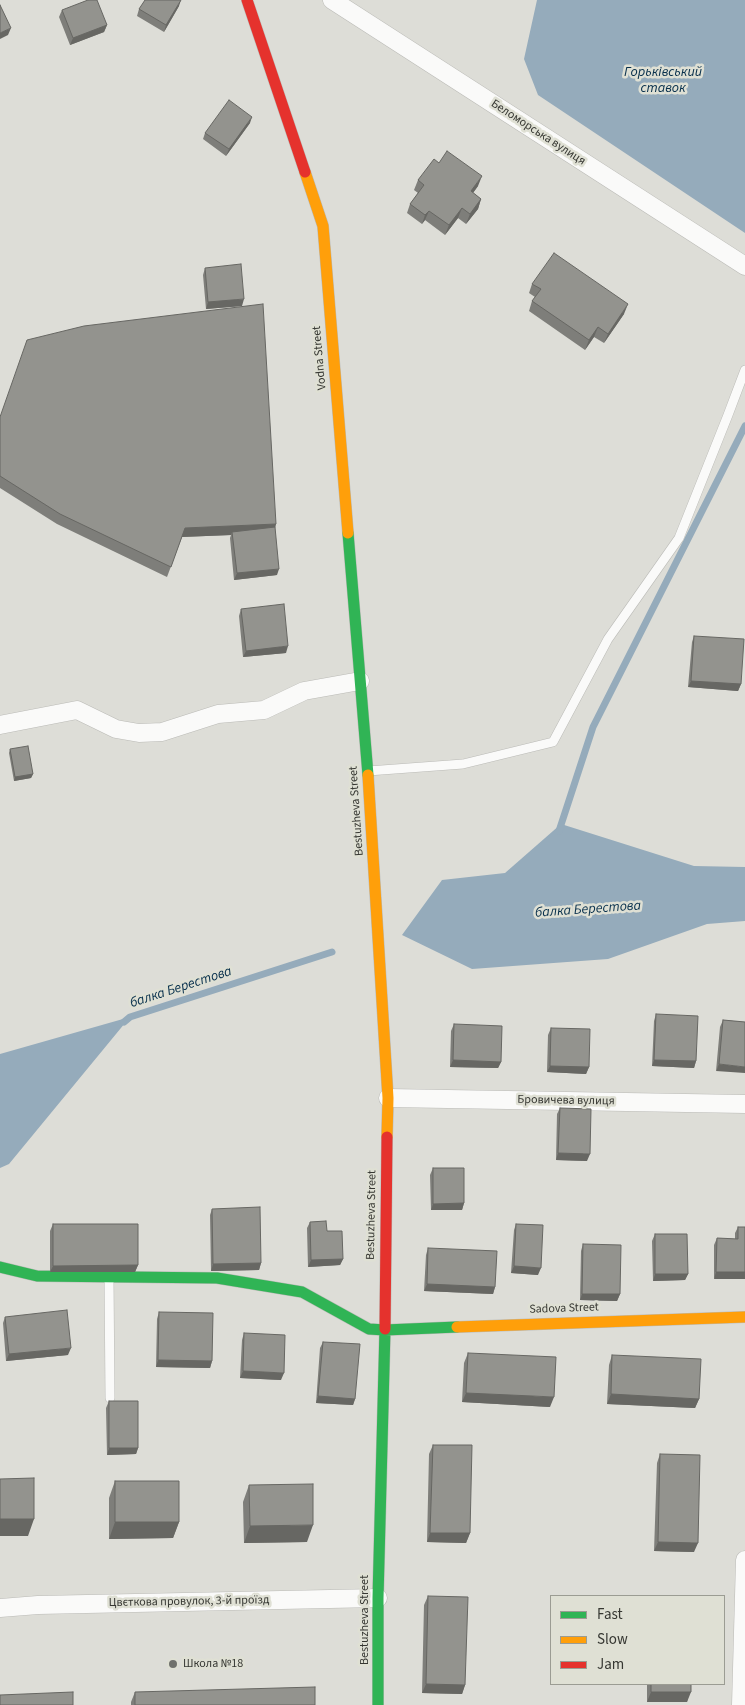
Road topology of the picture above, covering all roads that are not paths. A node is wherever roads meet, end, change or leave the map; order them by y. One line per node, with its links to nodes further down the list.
1 (247, 0): 5 (street, Vodna Street)
2 (332, 0): 3 (street, Беломорська вулиця)
3 (745, 266)
4 (745, 370): 8 (lane)
5 (360, 681): 6 (street); 7 (street, Vodna Street)
6 (0, 725)
7 (364, 726): 8 (street, Bestuzheva Street)
8 (368, 771): 9 (street, Bestuzheva Street)
9 (388, 1098): 10 (street, Бровичева вулиця); 14 (street, Bestuzheva Street)
10 (745, 1104)
11 (0, 1267): 12 (street, Sadova Street)
12 (108, 1277): 14 (street, Sadova Street); 15 (lane)
13 (745, 1316): 14 (street, Sadova Street)
14 (385, 1330): 17 (street, Bestuzheva Street)
15 (110, 1398)
16 (745, 1560): 20 (street)
17 (378, 1598): 18 (street, Цвєткова провулок, 3-й проїзд); 19 (street, Bestuzheva Street)
18 (0, 1608)
19 (378, 1705)
20 (741, 1705)

